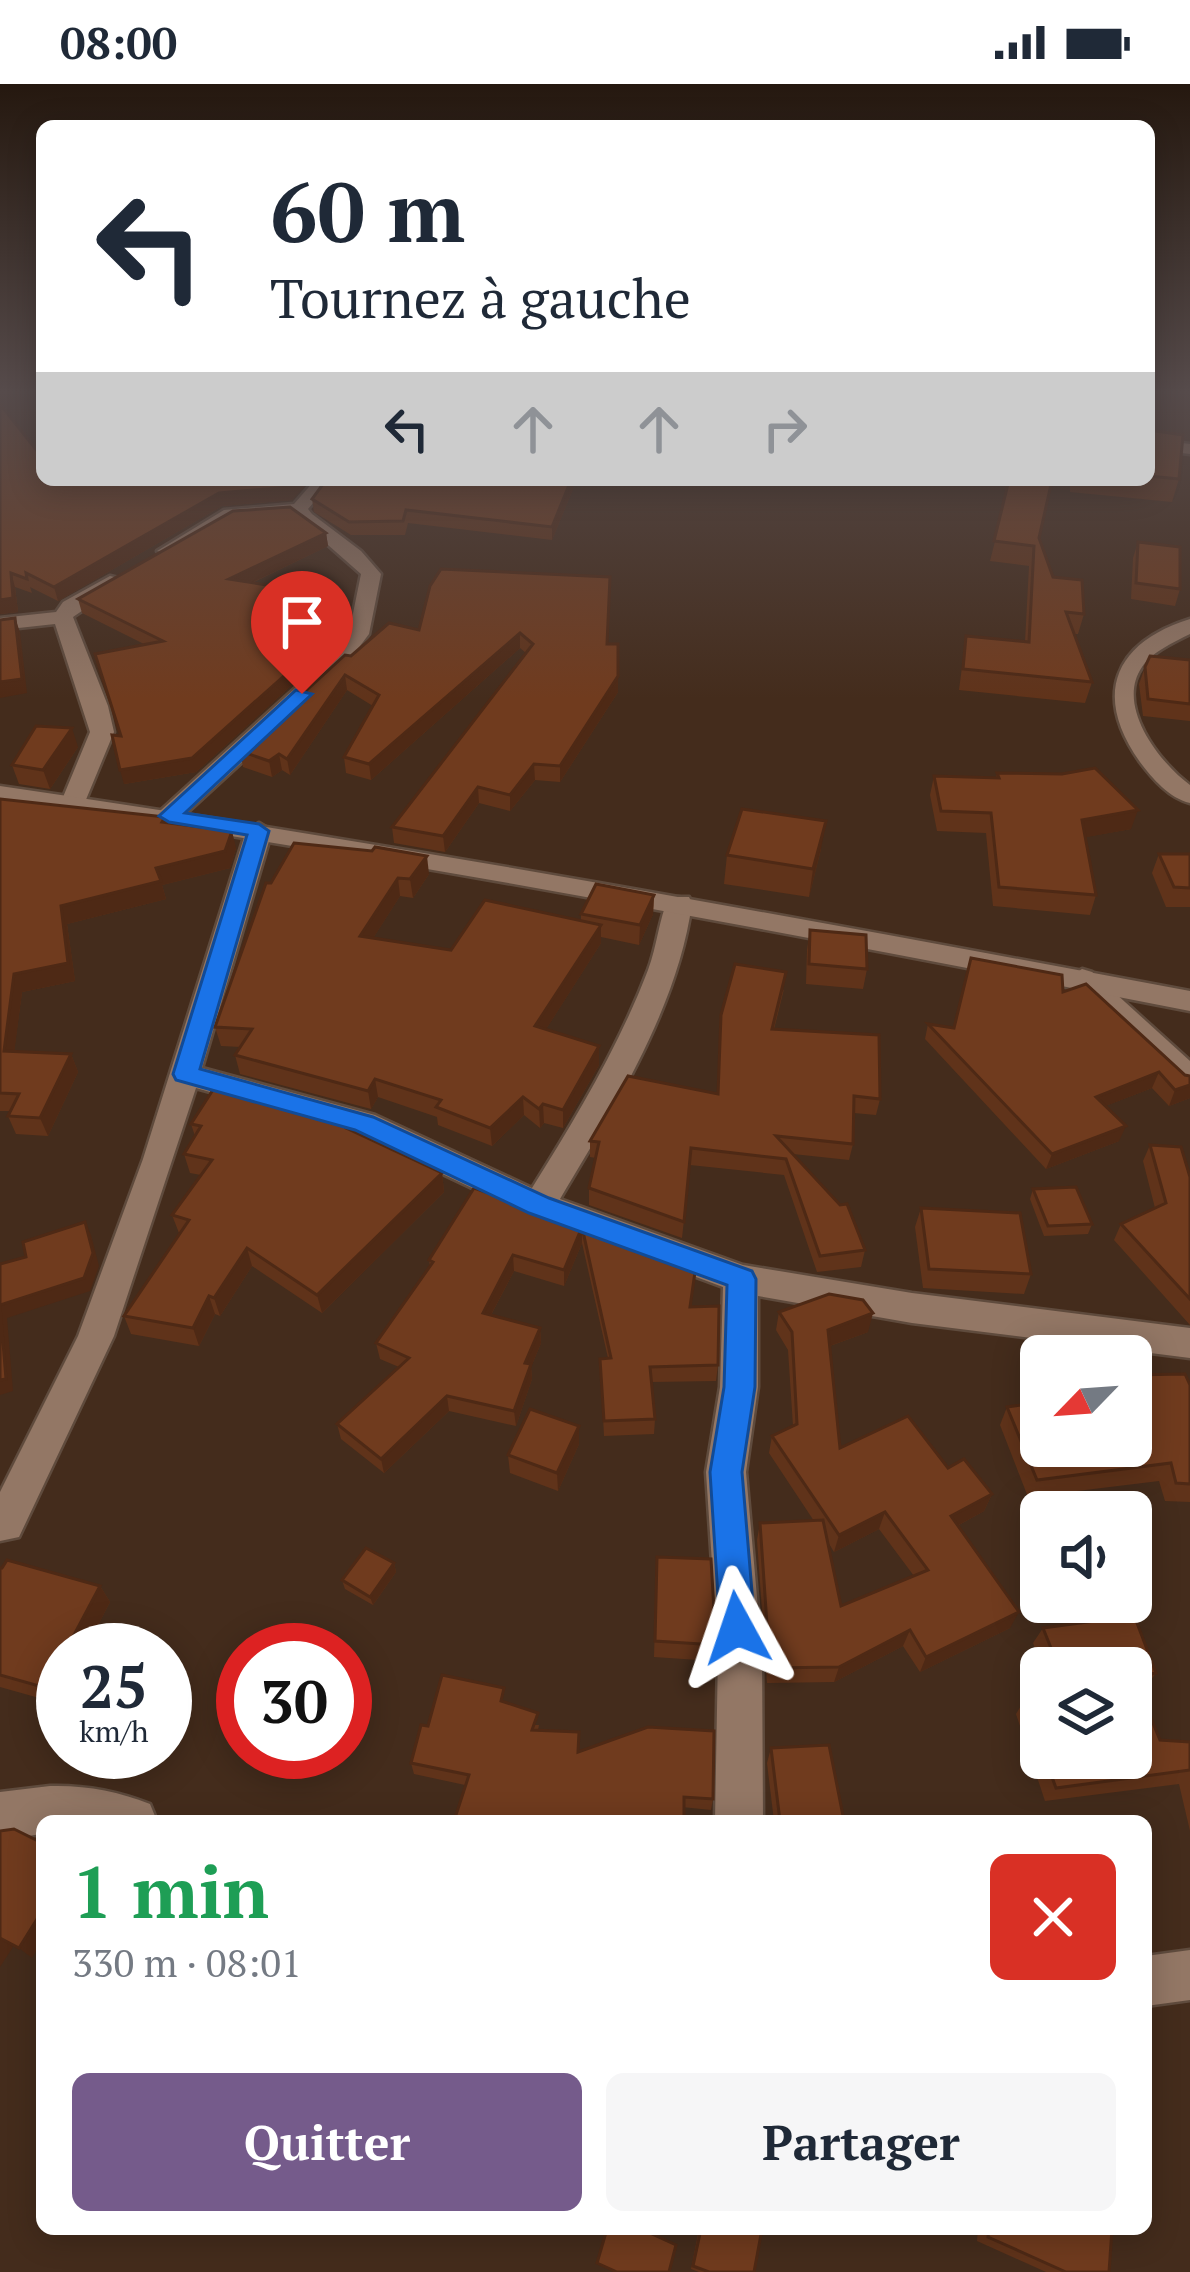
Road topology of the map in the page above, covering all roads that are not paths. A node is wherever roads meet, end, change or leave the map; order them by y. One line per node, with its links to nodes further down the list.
1 (311, 495): 2 (street)
2 (299, 508): 3 (street); 9 (street)
3 (63, 617): 4 (street); 8 (street)
4 (0, 624)
5 (1190, 625): 7 (street)
6 (0, 793): 8 (street)
7 (1190, 796)
8 (73, 802): 9 (street)
9 (169, 816): 10 (street)
10 (259, 831): 11 (street); 14 (street)
11 (679, 903): 12 (street); 16 (street)
12 (1082, 978): 13 (street); 15 (street)
13 (1190, 1001)
14 (185, 1074): 16 (street); 19 (street)
15 (1190, 1078)
16 (539, 1205): 17 (street)
17 (741, 1279): 18 (street); 21 (street)
18 (1190, 1343)
19 (5, 1524)
20 (117, 1815): 22 (street)
21 (740, 1815)
22 (0, 1816)
23 (1190, 1975): 24 (street)
24 (1152, 1981)

